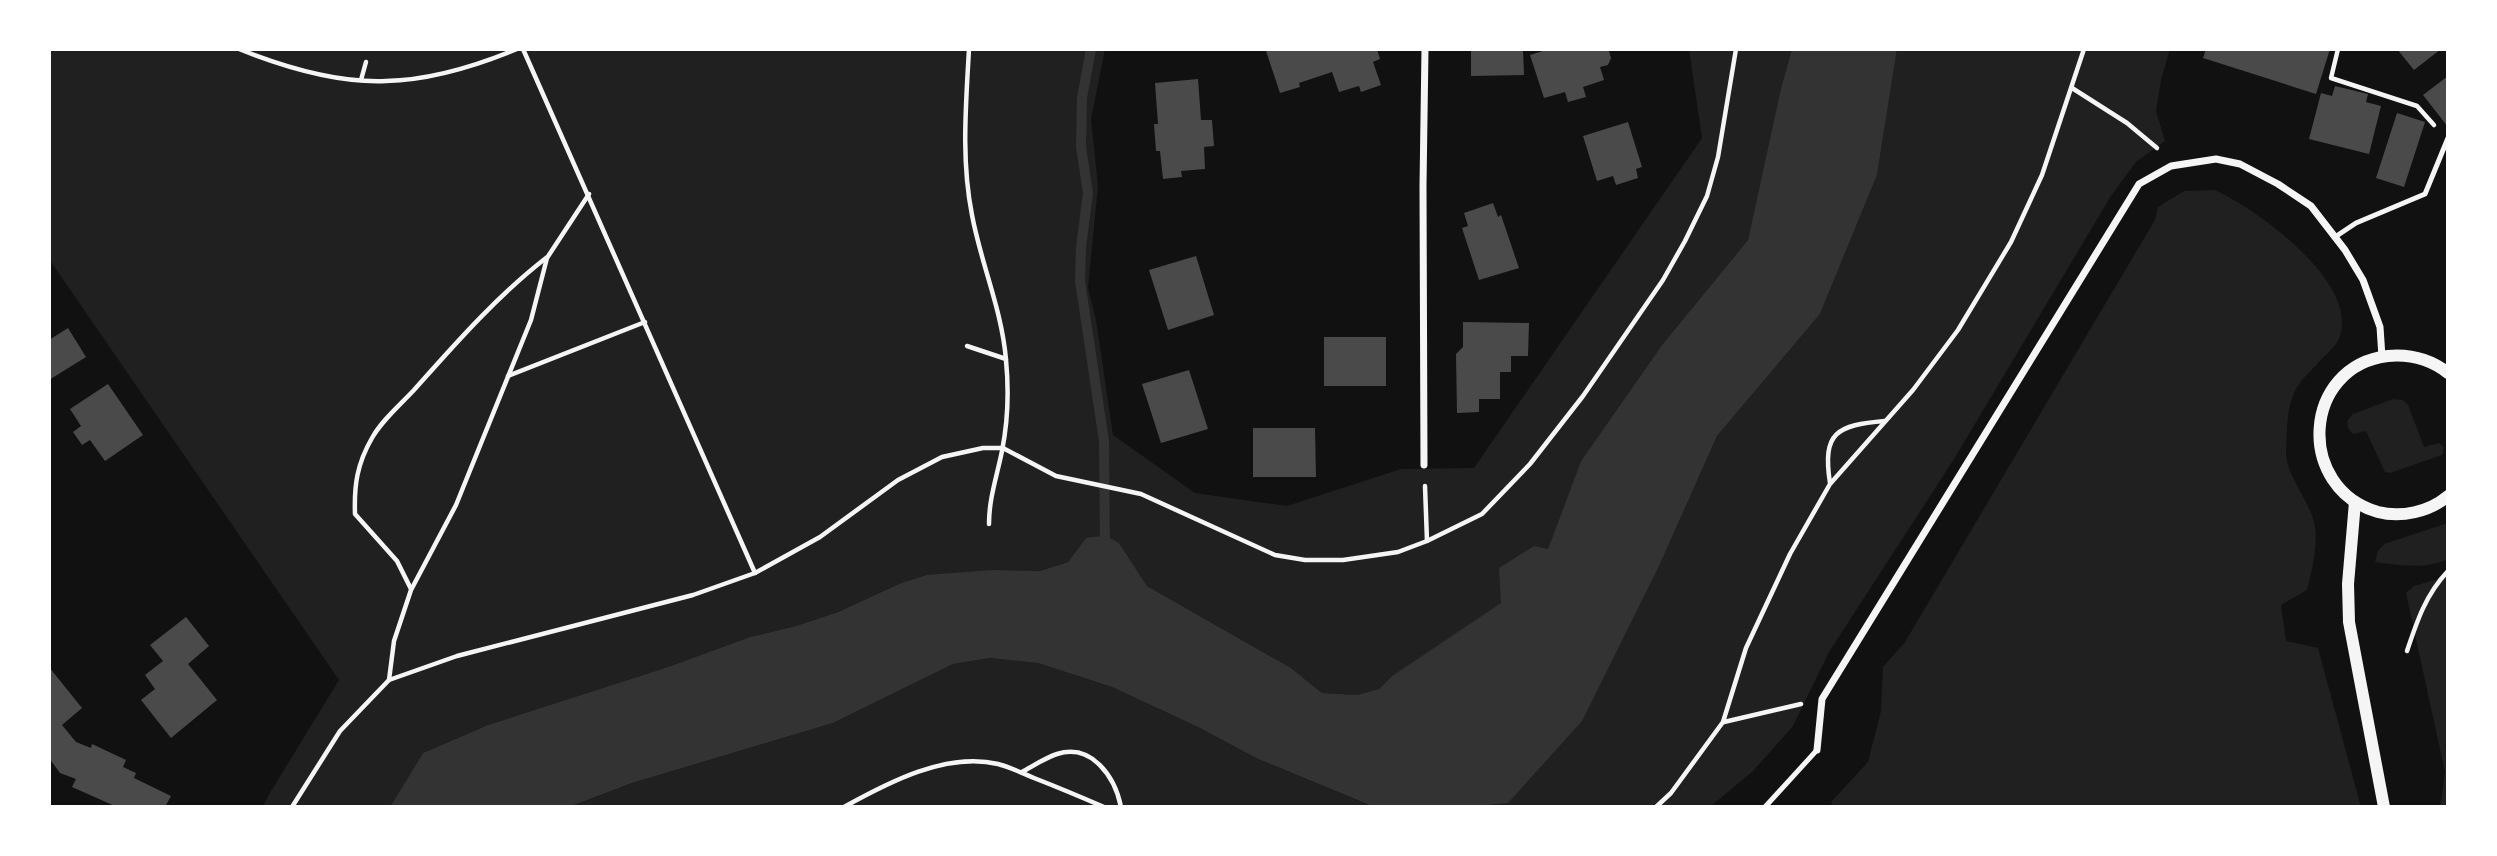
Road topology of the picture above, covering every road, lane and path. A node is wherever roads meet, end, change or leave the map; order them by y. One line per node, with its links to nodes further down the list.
1 (239, 49): 9 (path)
2 (520, 49): 9 (path); 13 (path)
3 (968, 49): 19 (path)
4 (1426, 49): 24 (street)
5 (1736, 49): 29 (path)
6 (2084, 49): 10 (path)
7 (2339, 49): 11 (path)
8 (366, 62): 9 (path)
9 (361, 80)
10 (2072, 88): 12 (path); 22 (path)
11 (2447, 139): 14 (lane)
12 (2171, 166): 14 (street); 35 (street)
13 (589, 194): 15 (path); 16 (path)
14 (2335, 237): 18 (street)
15 (547, 258): 21 (path); 32 (path)
16 (645, 322): 21 (path); 31 (path)
17 (967, 346): 19 (path)
18 (2382, 357): 20 (street); 27 (street)
19 (1006, 359): 23 (path)
20 (2448, 373)
21 (507, 377): 32 (path)
22 (1886, 421): 25 (path); 25 (path)
23 (1003, 448): 28 (path); 29 (path); 31 (path)
24 (1424, 466): 29 (path)
25 (1830, 484): 36 (path)
26 (2448, 496): 27 (street)
27 (2355, 502): 45 (street)
28 (989, 524)
29 (1427, 541)
30 (2448, 571): 33 (path)
31 (755, 573): 34 (path)
32 (411, 590): 34 (path)
33 (2407, 651)
34 (389, 680): 39 (path)
35 (1822, 699): 36 (path); 37 (street)
36 (1723, 722): 43 (path)
37 (1817, 750): 44 (lane)
38 (1021, 772): 40 (path); 41 (path); 42 (path)
39 (292, 807)
40 (844, 807)
41 (1104, 807)
42 (1121, 807)
43 (1656, 807)
44 (1765, 807)
45 (2384, 807)

